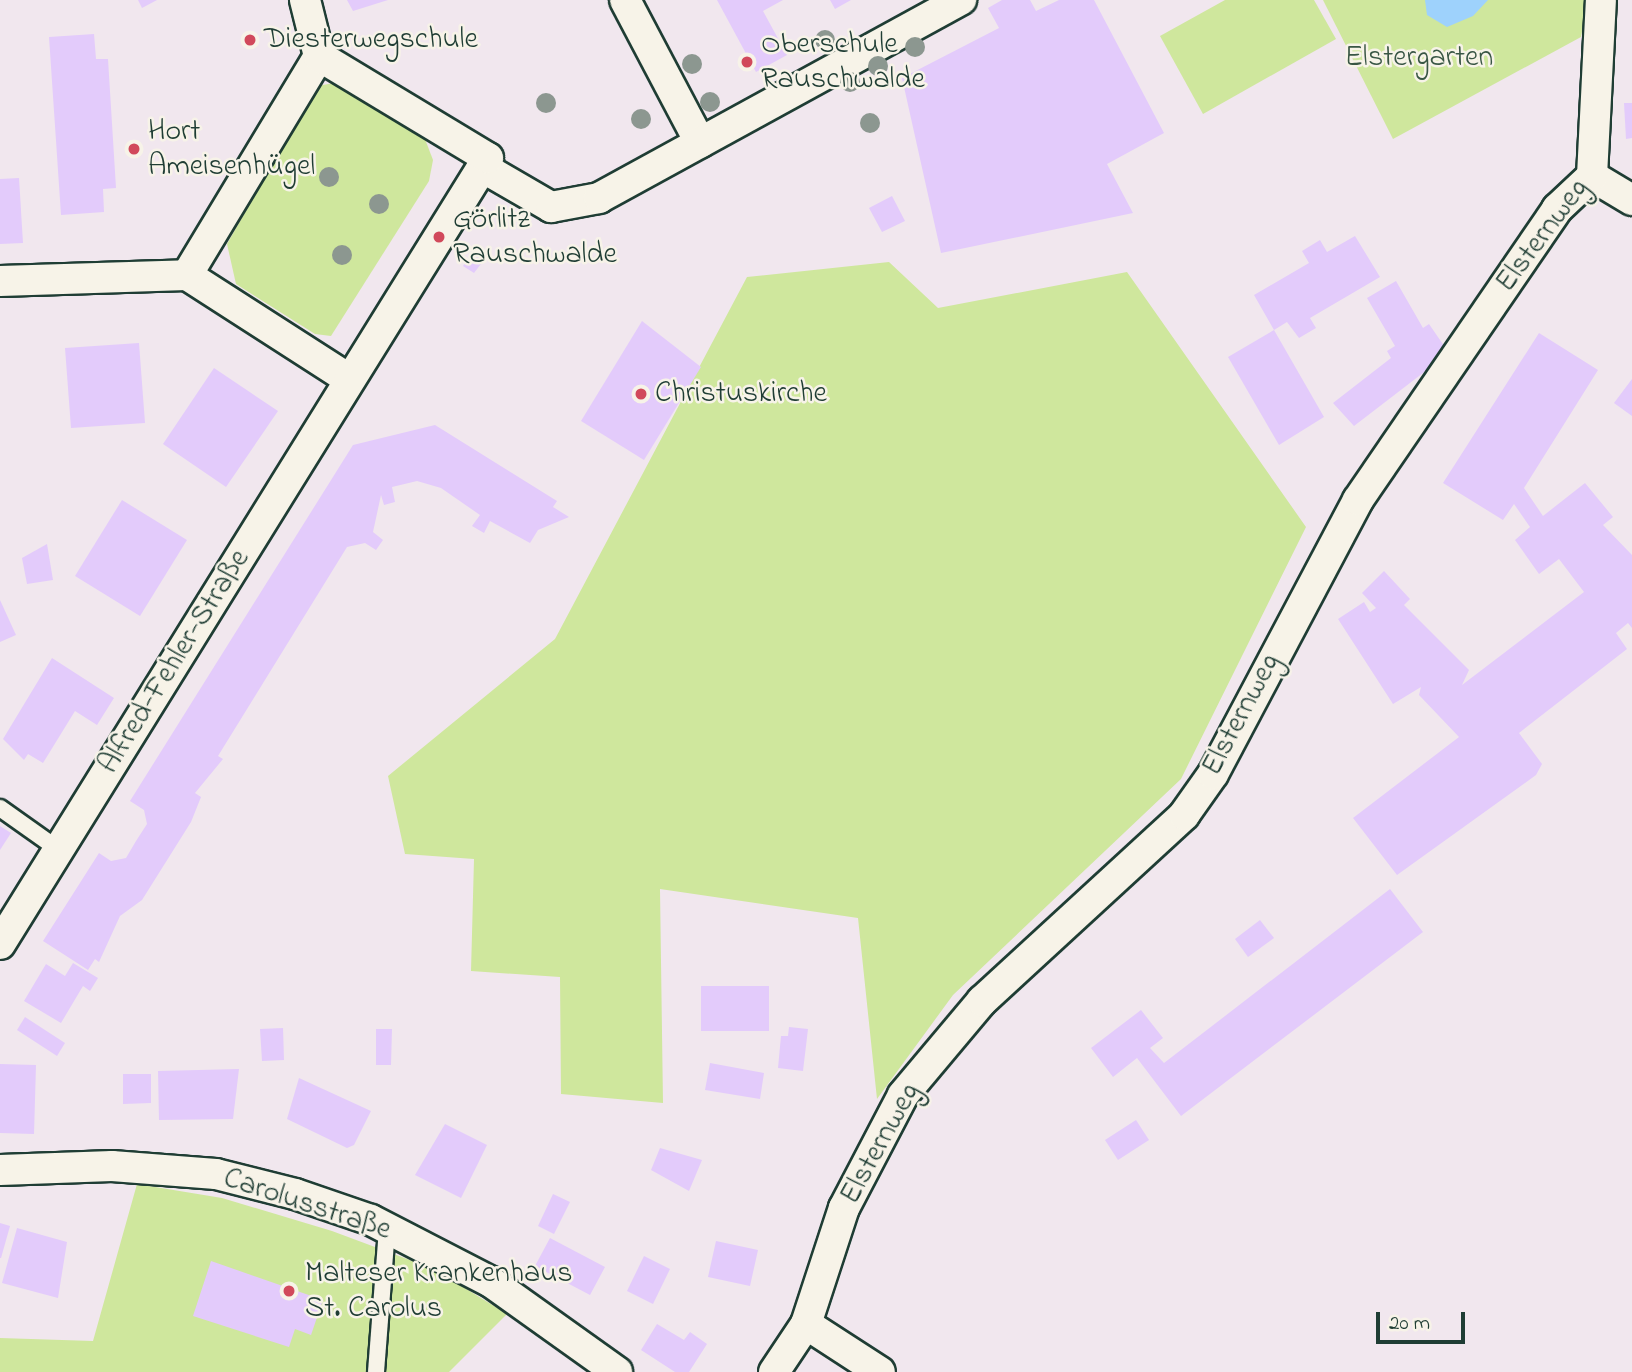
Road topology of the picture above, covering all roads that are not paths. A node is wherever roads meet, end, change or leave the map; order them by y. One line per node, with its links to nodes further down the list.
1 (305, 0): 5 (street)
2 (625, 0): 6 (street)
3 (961, 0): 6 (street)
4 (1601, 0): 8 (street, Elsternweg)
5 (319, 56): 7 (street); 10 (street)
6 (700, 142): 7 (street)
7 (482, 167): 12 (street, Alfred-Fehler-Straße)
8 (1592, 176): 9 (street); 18 (street, Elsternweg)
9 (1632, 200)
10 (187, 275): 11 (street); 12 (street)
11 (0, 281)
12 (349, 379): 14 (street, Alfred-Fehler-Straße)
13 (0, 808): 14 (lane)
14 (59, 850): 15 (street, Alfred-Fehler-Straße)
15 (0, 944)
16 (0, 1170): 17 (street, Carolusstraße)
17 (387, 1228): 19 (lane); 20 (street, Carolusstraße)
18 (806, 1324): 21 (street, Elsternweg); 22 (street)
19 (376, 1372)
20 (617, 1372)
21 (774, 1372)
22 (880, 1372)

